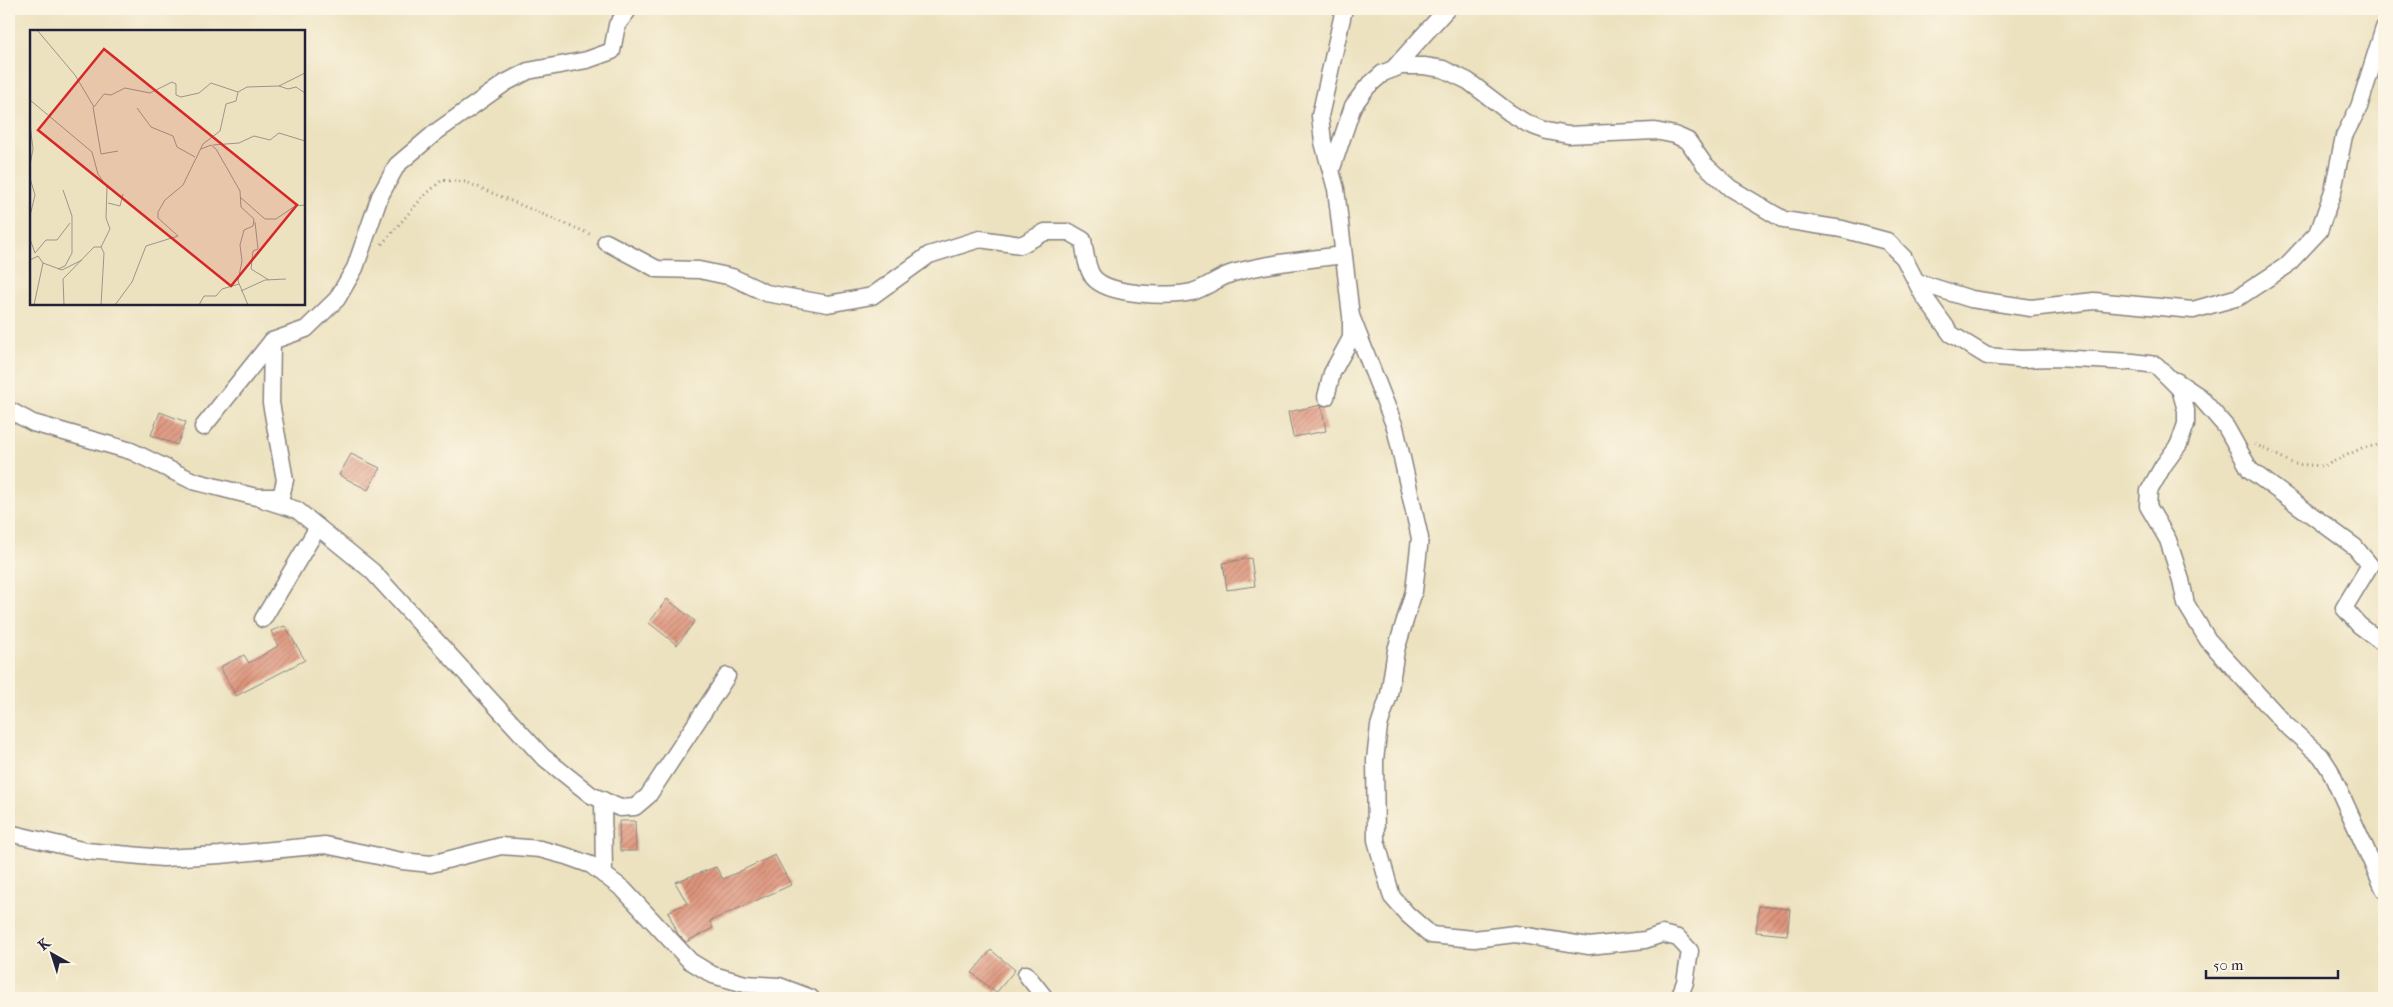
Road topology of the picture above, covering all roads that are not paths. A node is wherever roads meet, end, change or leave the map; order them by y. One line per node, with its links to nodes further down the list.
1 (629, 9): 11 (street)
2 (1344, 9): 6 (street)
3 (1447, 9): 5 (street)
4 (2384, 28): 9 (street)
5 (1393, 69): 6 (street); 9 (street)
6 (1331, 172): 8 (street)
7 (606, 242): 8 (street)
8 (1342, 256): 10 (street)
9 (1917, 282): 12 (street)
10 (1351, 316): 13 (street); 28 (street)
11 (272, 341): 15 (street); 16 (street)
12 (2167, 375): 19 (street); 24 (street)
13 (1326, 398)
14 (9, 410): 16 (street)
15 (203, 427)
16 (256, 498): 17 (street)
17 (318, 527): 18 (street); 21 (street)
18 (263, 620)
19 (2384, 644)
20 (727, 676): 21 (street)
21 (603, 800): 23 (street)
22 (9, 833): 23 (street)
23 (604, 875): 26 (street)
24 (2384, 889)
25 (1026, 974): 27 (street)
26 (811, 998)
27 (1045, 998)
28 (1679, 998)

